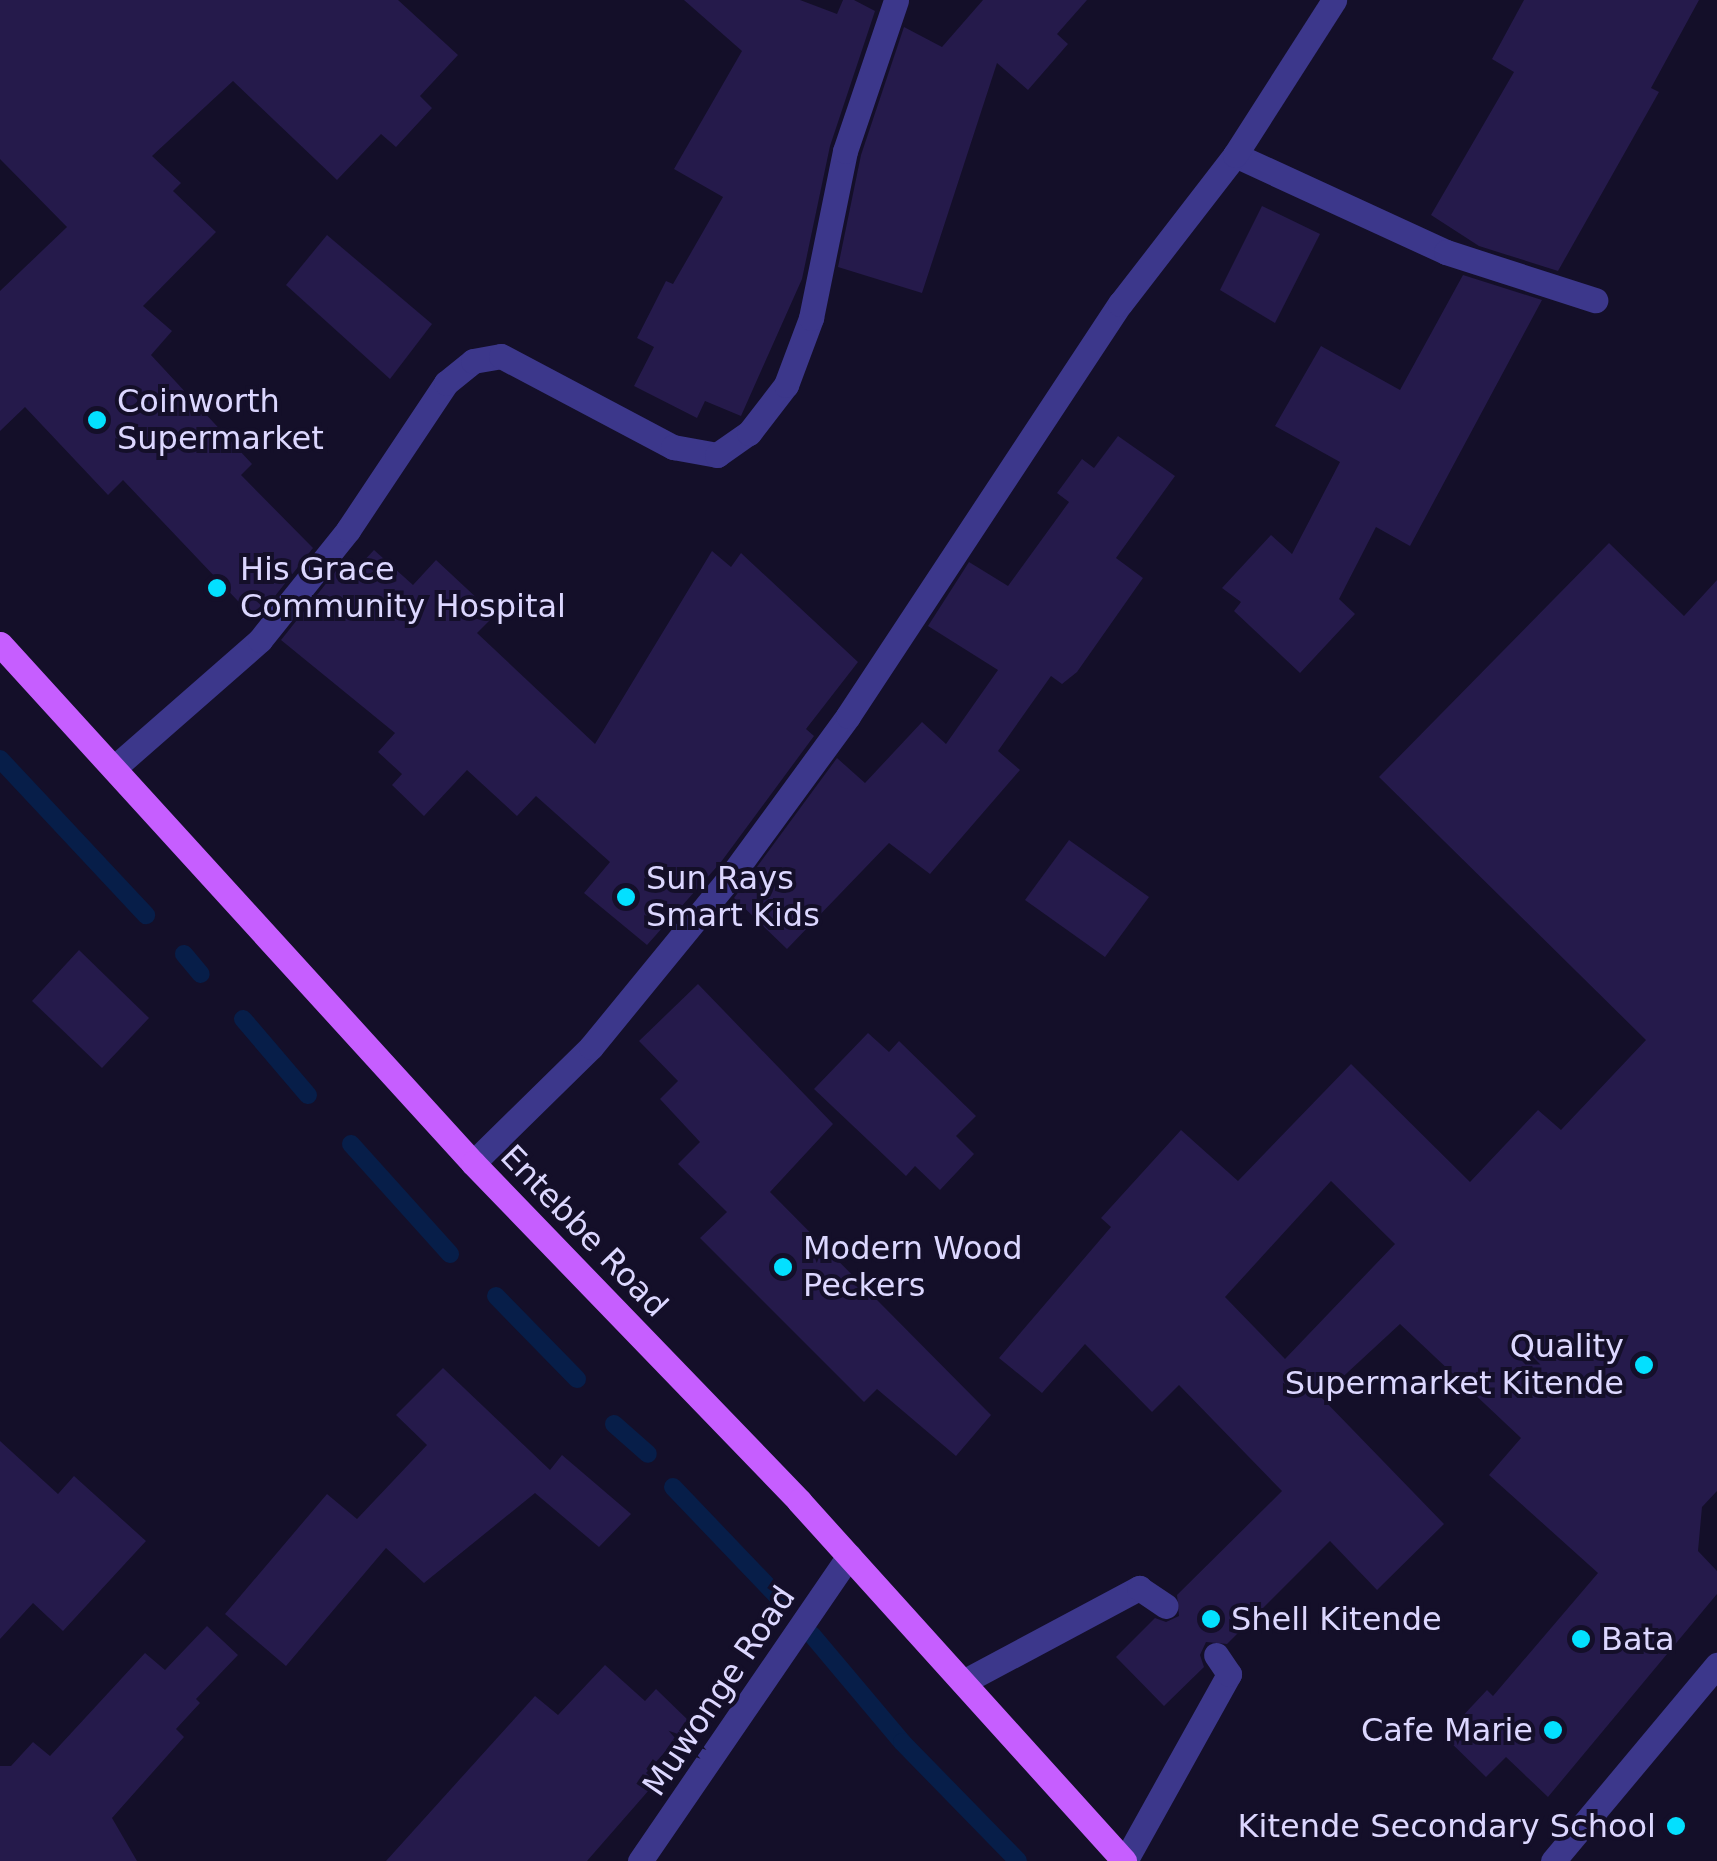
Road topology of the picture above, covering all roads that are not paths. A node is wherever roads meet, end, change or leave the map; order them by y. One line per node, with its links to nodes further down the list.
1 (896, 0): 6 (street)
2 (1334, 0): 3 (street)
3 (1235, 155): 4 (street); 7 (street)
4 (1595, 300)
5 (0, 644): 6 (main road, Entebbe Road)
6 (114, 768): 7 (main road, Entebbe Road)
7 (474, 1163): 8 (main road, Entebbe Road)
8 (849, 1556): 12 (main road, Entebbe Road); 13 (street, Muwonge Road)
9 (1166, 1606): 12 (street)
10 (1216, 1655): 14 (street)
11 (1717, 1665): 15 (street)
12 (963, 1682): 14 (main road, Entebbe Road)
13 (640, 1861)
14 (1125, 1861)
15 (1553, 1861)

